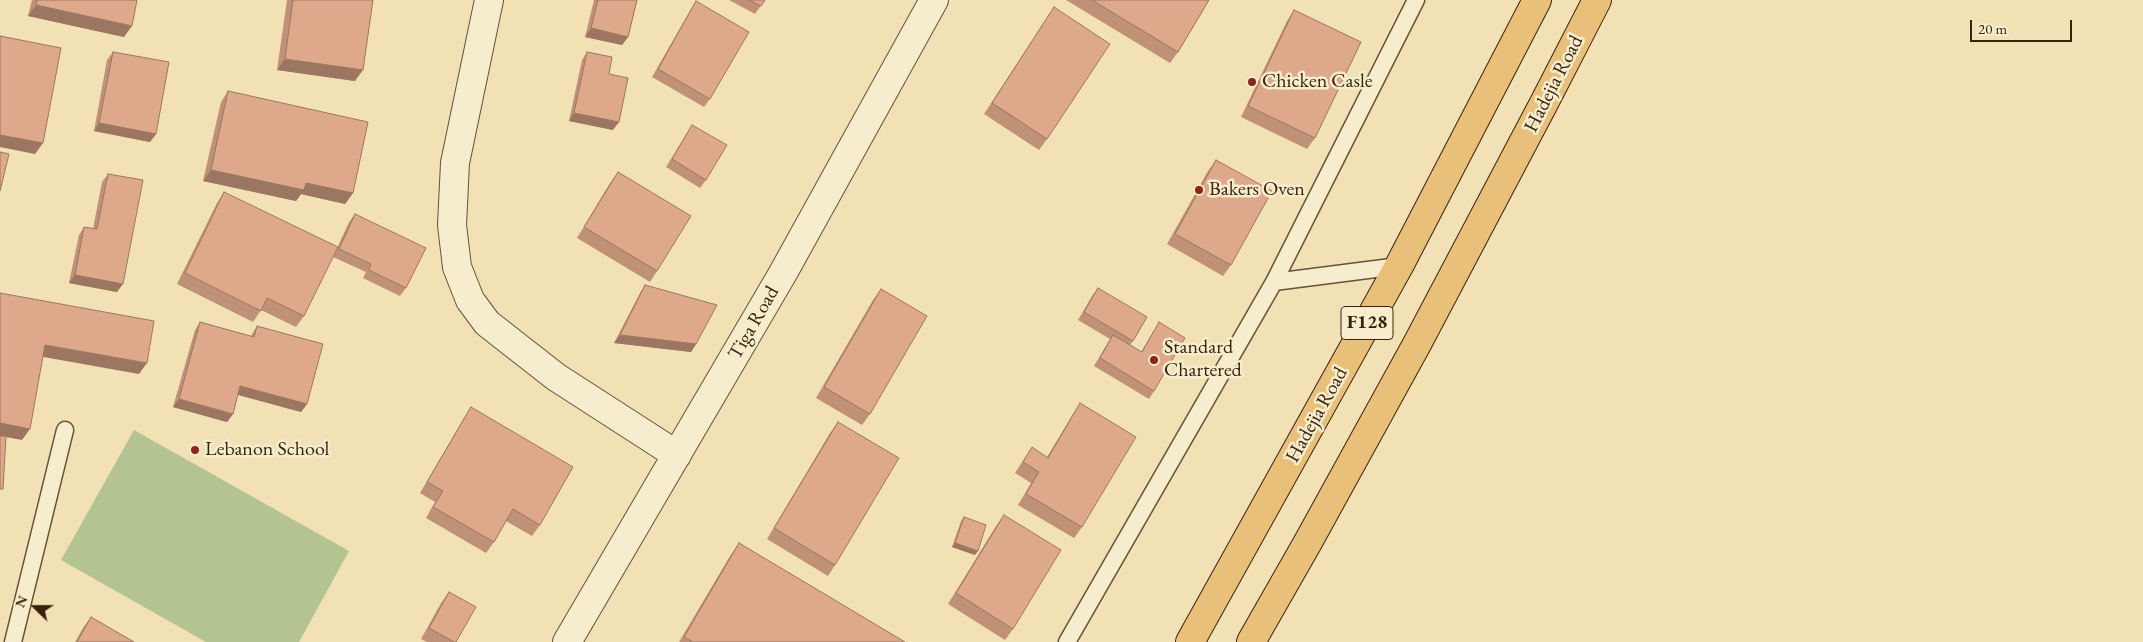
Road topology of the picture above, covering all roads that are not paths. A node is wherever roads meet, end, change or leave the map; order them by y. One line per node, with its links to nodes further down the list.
1 (489, 0): 9 (street)
2 (934, 0): 9 (street, Tiga Road)
3 (1416, 0): 7 (lane)
4 (1536, 0): 6 (main road, Hadejia Road / F128)
5 (1596, 0): 14 (main road, Hadejia Road / F128)
6 (1399, 266): 7 (lane); 13 (main road, Hadejia Road / F128)
7 (1274, 282): 12 (lane)
8 (65, 430): 10 (lane)
9 (677, 455): 11 (street, Tiga Road)
10 (13, 642)
11 (567, 642)
12 (1067, 642)
13 (1190, 642)
14 (1251, 642)

